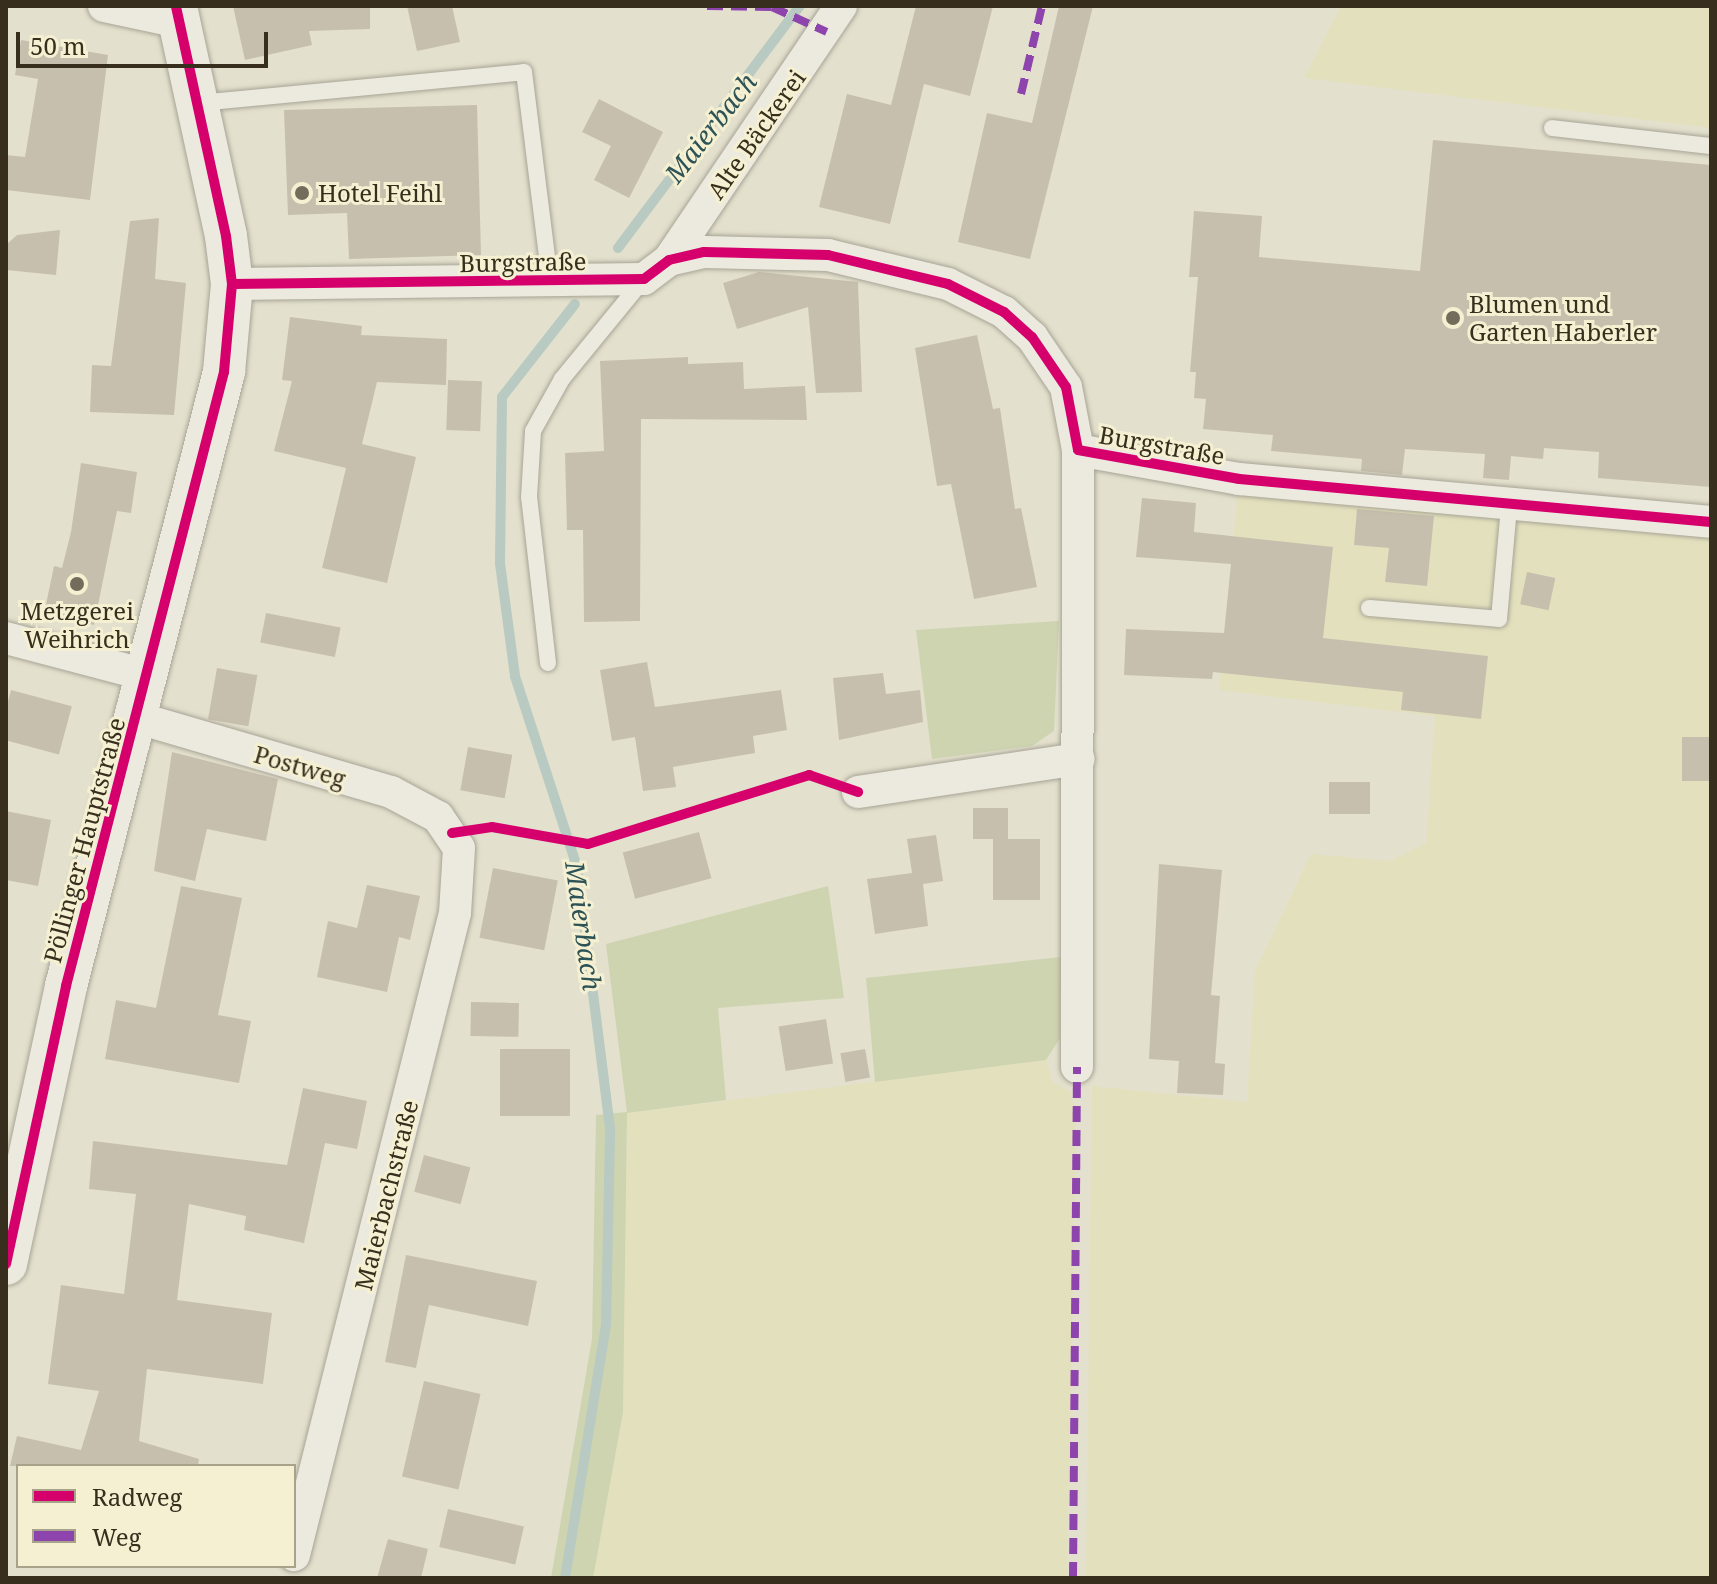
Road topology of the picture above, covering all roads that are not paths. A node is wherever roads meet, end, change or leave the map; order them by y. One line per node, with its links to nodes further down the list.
1 (104, 6): 3 (street)
2 (841, 6): 7 (street, Alte Bäckerei)
3 (177, 14): 4 (street, Pöllinger Hauptstraße)
4 (198, 103): 8 (lane); 9 (street, Pöllinger Hauptstraße)
5 (1552, 128): 6 (lane)
6 (1711, 146)
7 (656, 270): 8 (street, Burgstraße); 10 (street, Burgstraße); 15 (lane)
8 (550, 282): 9 (street, Burgstraße)
9 (232, 284): 16 (street, Pöllinger Hauptstraße)
10 (1078, 450): 11 (street, Burgstraße); 18 (street, Burgstraße)
11 (1509, 506): 12 (street, Burgstraße); 13 (lane)
12 (1711, 522)
13 (1369, 608)
14 (6, 638): 16 (street)
15 (548, 663)
16 (150, 676): 17 (street, Pöllinger Hauptstraße)
17 (138, 718): 20 (street, Postweg); 22 (street, Pöllinger Hauptstraße)
18 (1079, 759): 19 (street); 21 (street, Burgstraße)
19 (858, 792)
20 (452, 833): 23 (street, Maierbachstraße)
21 (1077, 1067)
22 (6, 1264)
23 (296, 1547)

